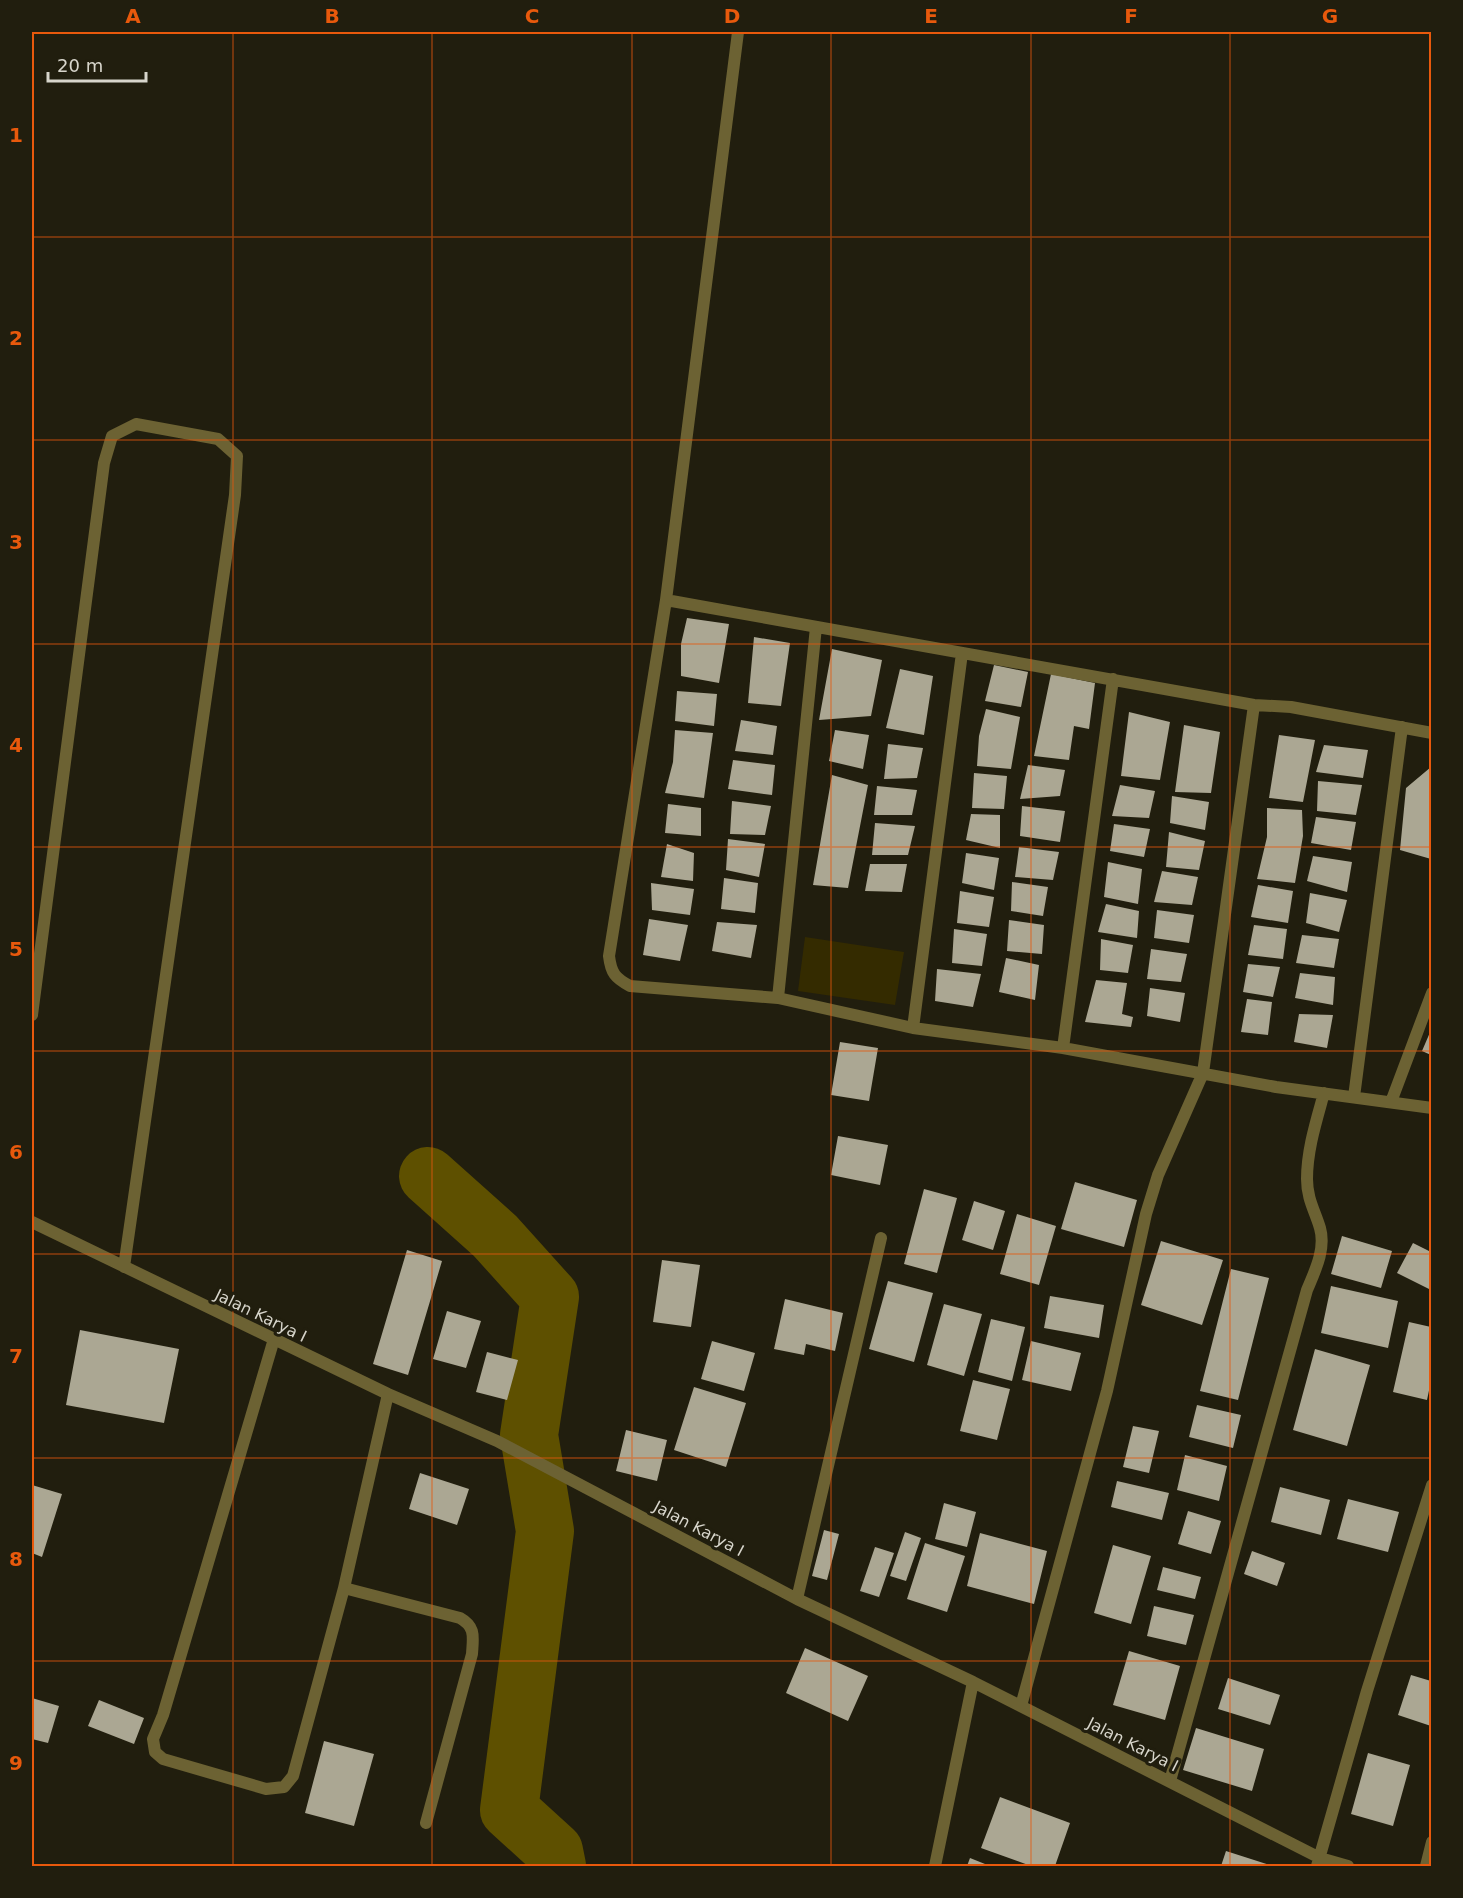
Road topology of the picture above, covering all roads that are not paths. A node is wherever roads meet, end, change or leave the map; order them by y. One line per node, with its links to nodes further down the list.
1 (738, 32): 2 (street)
2 (666, 600): 3 (street); 10 (street)
3 (816, 627): 4 (street); 10 (street)
4 (962, 652): 5 (street); 12 (street)
5 (1113, 679): 6 (street); 13 (street)
6 (1254, 705): 7 (street); 14 (street)
7 (1402, 728): 8 (street); 16 (street)
8 (1431, 733)
9 (1431, 993): 17 (street)
10 (778, 998): 12 (street)
11 (32, 1015): 21 (street)
12 (913, 1028): 13 (street)
13 (1063, 1048): 14 (street)
14 (1203, 1073): 15 (street); 28 (street)
15 (1324, 1093): 16 (street); 29 (street)
16 (1354, 1097): 17 (street)
17 (1391, 1102): 18 (street)
18 (1431, 1108)
19 (32, 1222): 21 (street, Jalan Karya I)
20 (881, 1238): 26 (street)
21 (124, 1267): 22 (street, Jalan Karya I)
22 (274, 1339): 23 (street, Jalan Karya I); 25 (street)
23 (388, 1394): 25 (street); 26 (street, Jalan Karya I)
24 (1431, 1485): 32 (street)
25 (344, 1588): 30 (street)
26 (797, 1599): 27 (street, Jalan Karya I)
27 (973, 1682): 28 (street, Jalan Karya I); 33 (street)
28 (1021, 1706): 29 (street, Jalan Karya I)
29 (1170, 1780): 32 (street, Jalan Karya I)
30 (426, 1823)
31 (1431, 1842): 35 (street)
32 (1318, 1862): 34 (street, Jalan Karya I)
33 (935, 1866)
34 (1348, 1866)
35 (1426, 1866)

